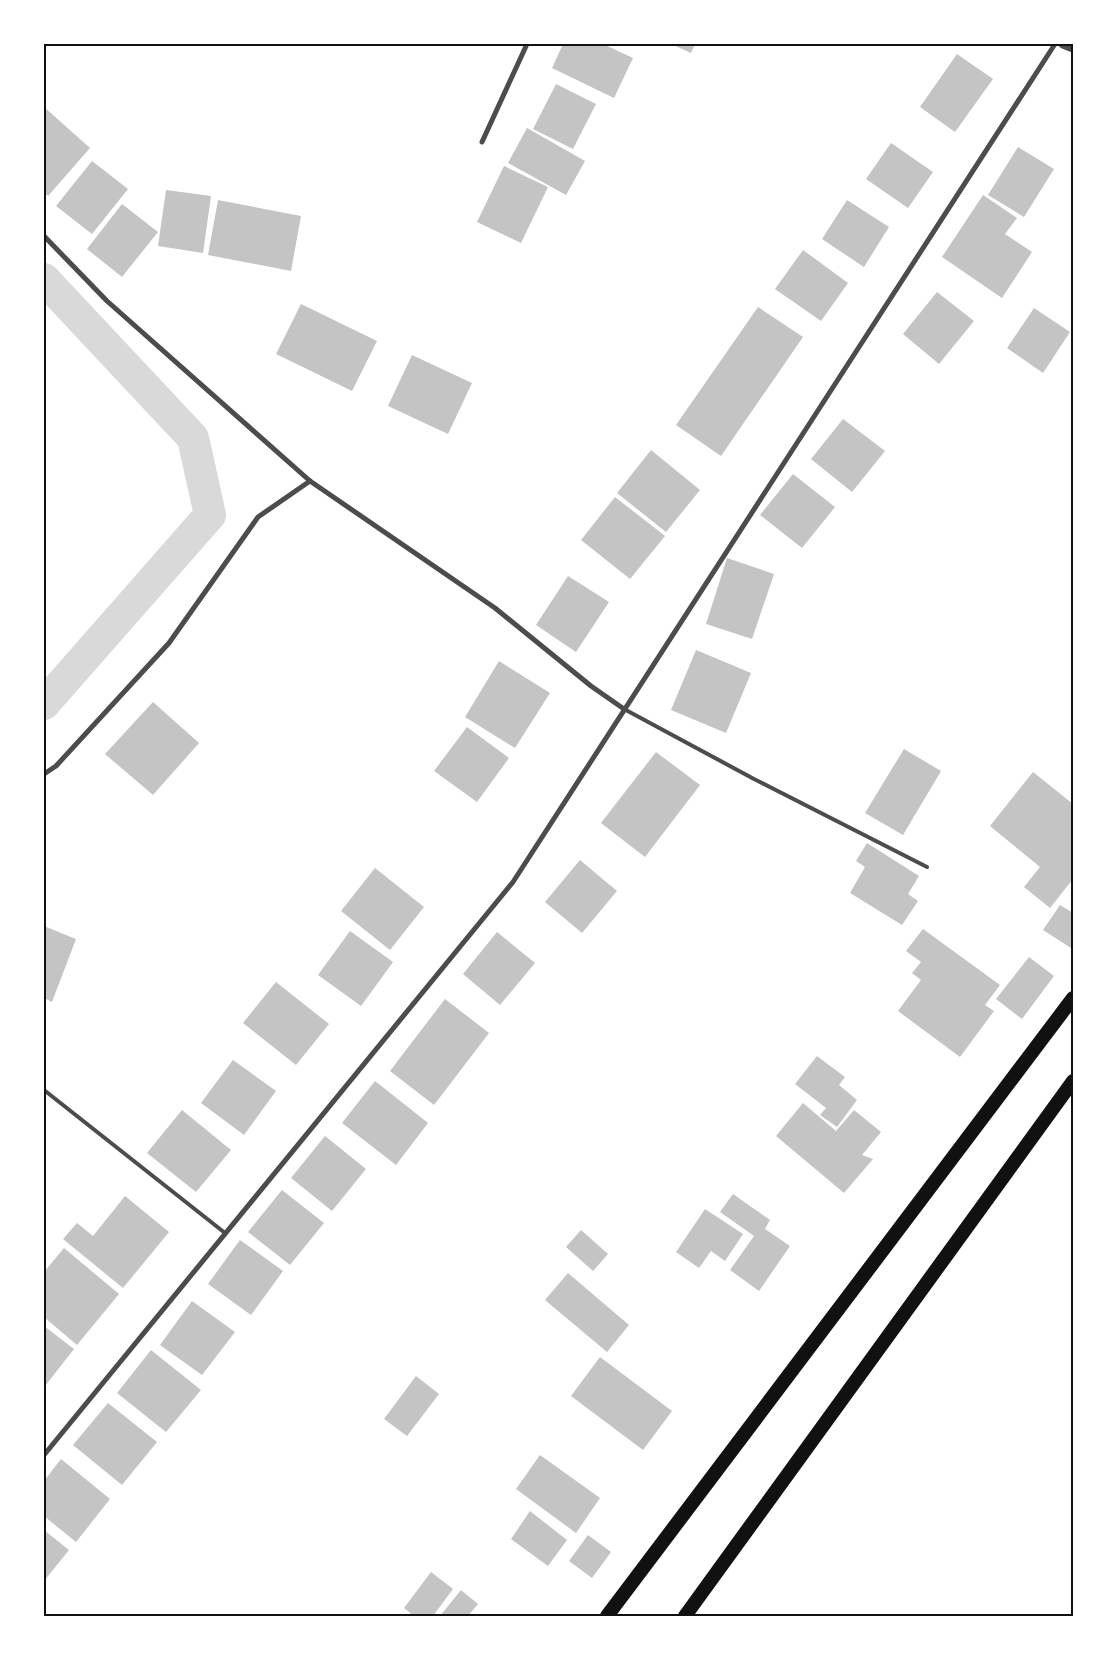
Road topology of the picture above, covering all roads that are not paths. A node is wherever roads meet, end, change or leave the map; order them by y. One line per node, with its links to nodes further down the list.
1 (527, 44): 5 (street)
2 (1056, 44): 8 (street)
3 (1063, 44): 4 (street)
4 (1073, 48)
5 (482, 142)
6 (44, 236): 7 (street)
7 (310, 481): 8 (street); 9 (street)
8 (624, 709): 10 (lane); 14 (street)
9 (44, 774)
10 (927, 867)
11 (1073, 998): 16 (highway)
12 (1073, 1081): 17 (highway)
13 (44, 1090): 14 (lane)
14 (225, 1233): 15 (street)
15 (44, 1455)
16 (607, 1616)
17 (685, 1616)

